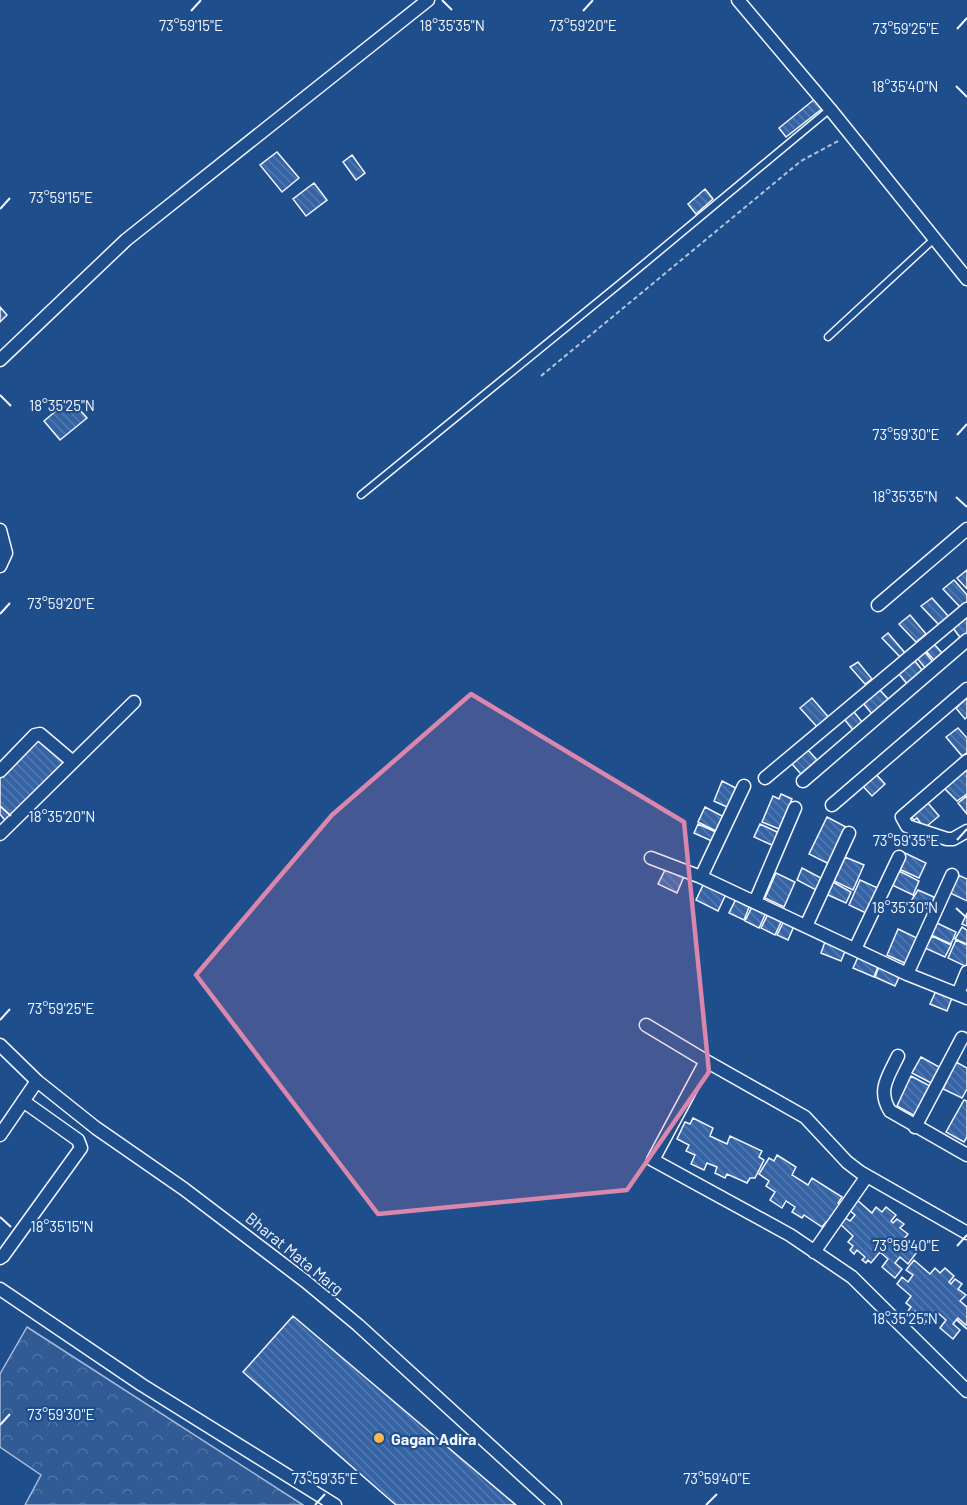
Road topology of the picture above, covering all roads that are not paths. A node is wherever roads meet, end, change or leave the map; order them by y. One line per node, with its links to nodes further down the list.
1 (428, 0): 7 (street)
2 (738, 0): 3 (street)
3 (830, 109): 4 (street); 8 (lane)
4 (935, 239): 5 (street); 6 (lane)
5 (967, 279)
6 (828, 337)
7 (0, 360)
8 (361, 495)
9 (967, 529): 12 (street)
10 (0, 530): 11 (street)
11 (0, 566)
12 (878, 605)
13 (967, 609): 20 (street)
14 (967, 640): 21 (street)
15 (967, 689): 23 (street)
16 (134, 702): 18 (street)
17 (967, 761): 26 (street)
18 (73, 762): 19 (street); 25 (street)
19 (0, 771)
20 (765, 778)
21 (803, 781)
22 (744, 786): 31 (street)
23 (832, 805)
24 (795, 808): 32 (street)
25 (2, 829)
26 (967, 831)
27 (849, 833): 33 (street)
28 (898, 857): 34 (street)
29 (651, 858): 31 (street)
30 (952, 875): 36 (street)
31 (701, 877): 32 (street)
32 (754, 902): 33 (street)
33 (806, 927): 34 (street)
34 (855, 949): 36 (street)
35 (967, 972): 37 (street)
36 (908, 974): 37 (street)
37 (962, 996)
38 (646, 1025): 42 (street)
39 (962, 1038): 45 (street)
40 (0, 1045): 43 (street, Bharat Mata Marg)
41 (898, 1056): 45 (street)
42 (705, 1061): 48 (street); 50 (street)
43 (37, 1081): 44 (street); 55 (street, Bharat Mata Marg)
44 (23, 1101): 46 (street); 51 (street)
45 (915, 1127): 47 (street)
46 (0, 1135)
47 (965, 1150)
48 (867, 1176): 49 (street); 50 (street)
49 (967, 1233)
50 (814, 1252): 53 (street)
51 (0, 1258)
52 (0, 1289): 54 (street)
53 (967, 1391)
54 (335, 1505)
55 (555, 1505)

